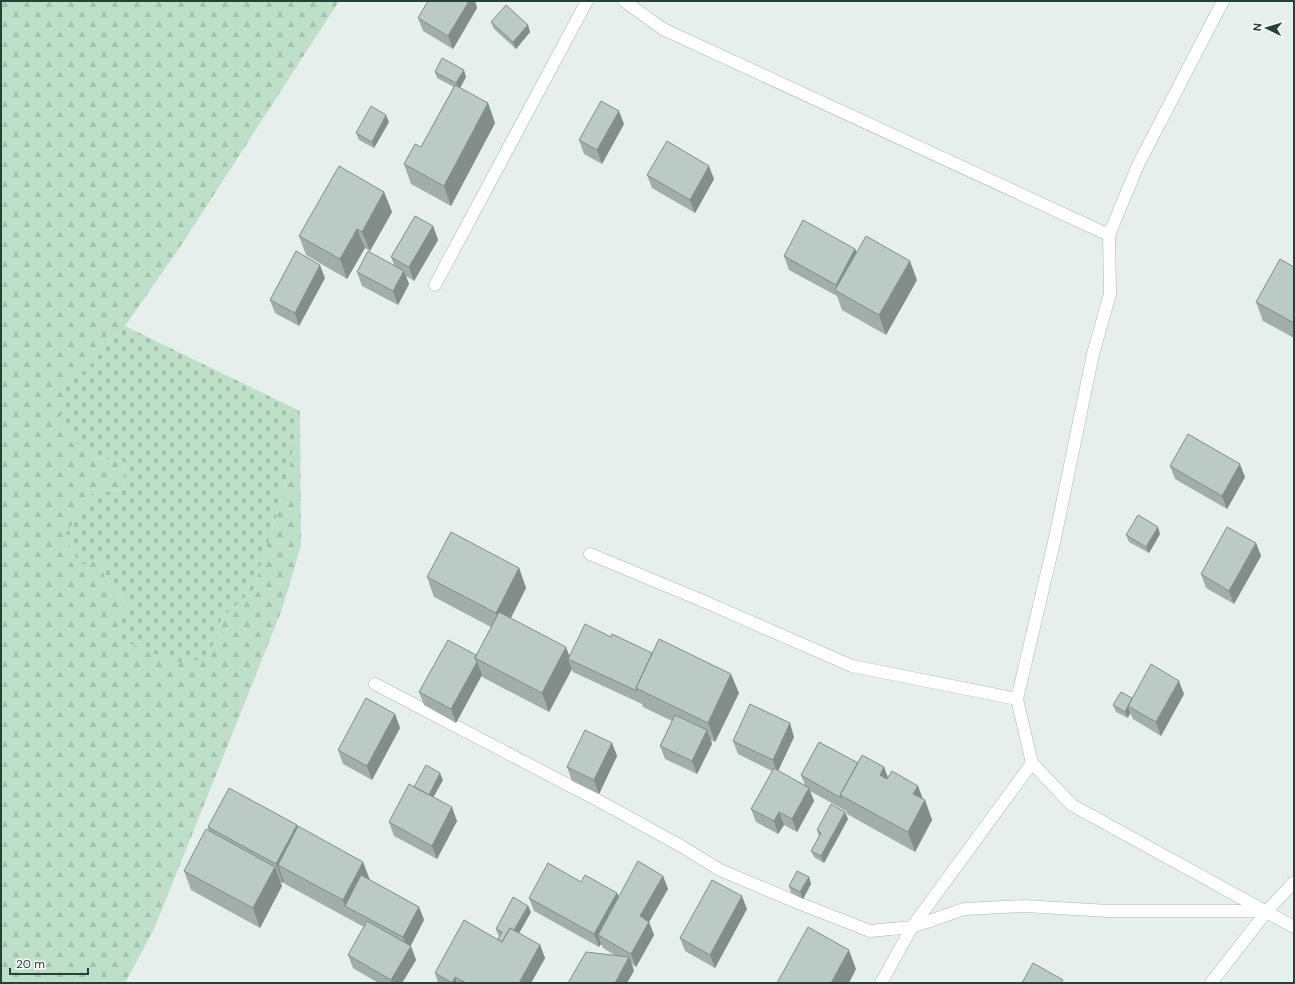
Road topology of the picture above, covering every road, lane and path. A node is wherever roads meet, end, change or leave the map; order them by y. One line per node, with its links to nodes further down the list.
1 (587, 1): 5 (street)
2 (624, 1): 4 (street)
3 (1223, 1): 4 (street)
4 (1109, 235): 8 (street)
5 (435, 285)
6 (590, 554): 8 (street)
7 (375, 684): 12 (street)
8 (1017, 699): 9 (street)
9 (1032, 764): 11 (street); 12 (street)
10 (1294, 882): 11 (street)
11 (1267, 911): 12 (street); 13 (street); 15 (street)
12 (912, 927): 14 (street)
13 (1294, 927)
14 (881, 983)
15 (1211, 983)

